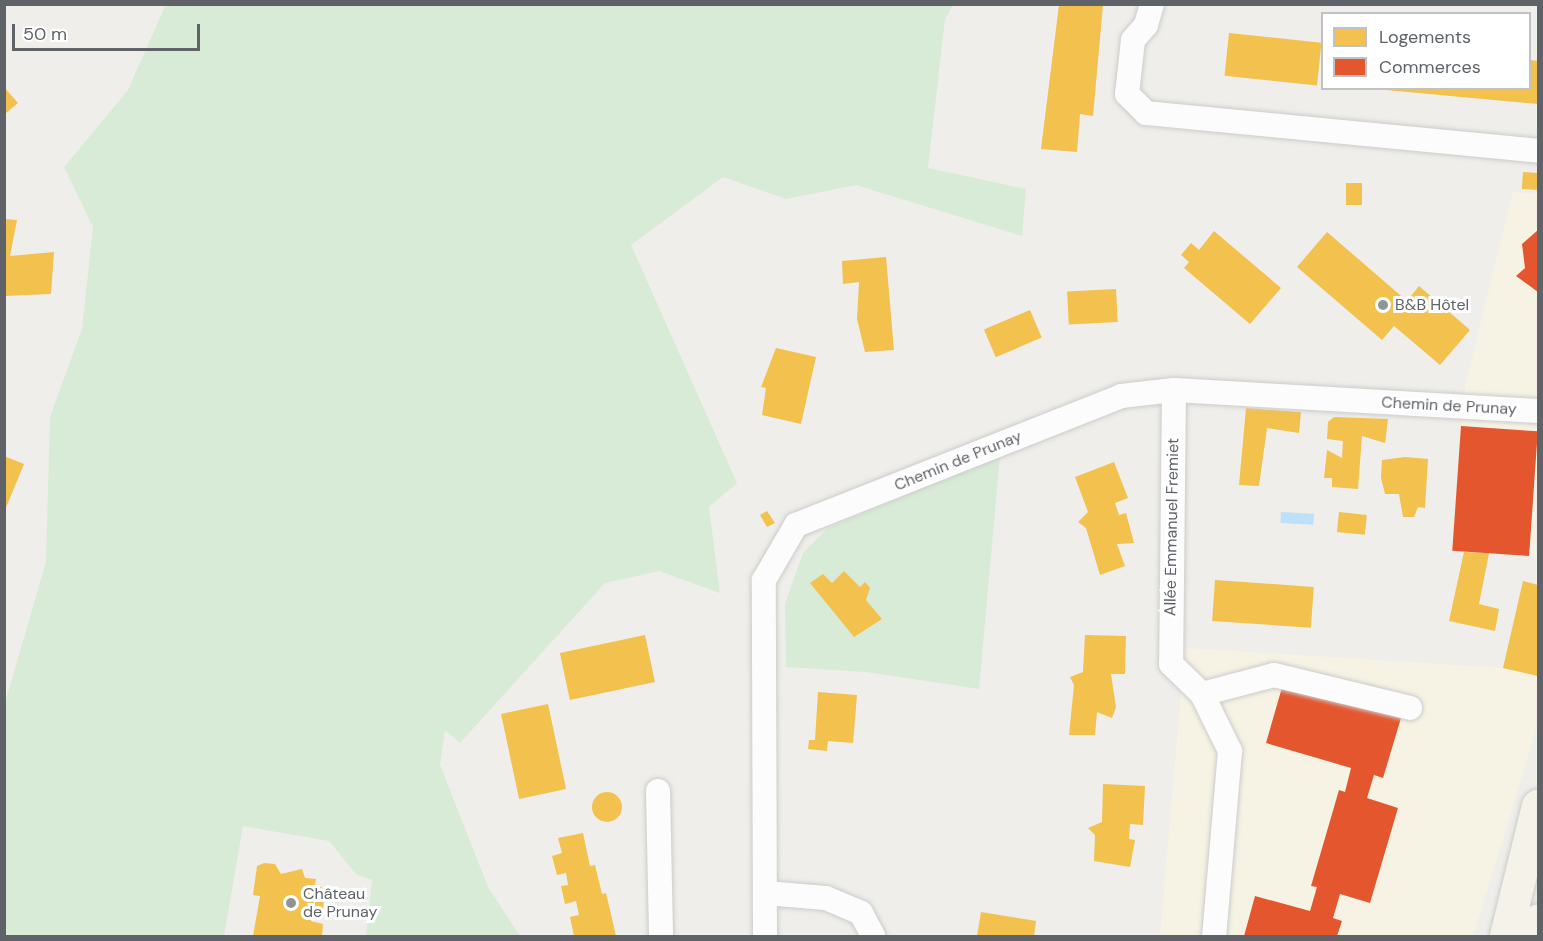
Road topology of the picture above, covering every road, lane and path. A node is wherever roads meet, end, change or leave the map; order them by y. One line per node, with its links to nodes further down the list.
1 (1152, 4): 2 (street)
2 (1539, 151)
3 (1174, 390): 4 (street, Chemin de Prunay); 5 (street, Allée Emmanuel Fremiet); 9 (street, Chemin de Prunay)
4 (1539, 411)
5 (1202, 694): 6 (street); 14 (street)
6 (1410, 708)
7 (658, 791): 11 (street)
8 (1539, 806): 15 (main road)
9 (765, 892): 12 (street, Chemin de Prunay); 13 (street)
10 (1539, 921): 16 (main road)
11 (661, 936)
12 (765, 936)
13 (873, 936)
14 (1214, 936)
15 (1506, 936)
16 (1534, 936)

